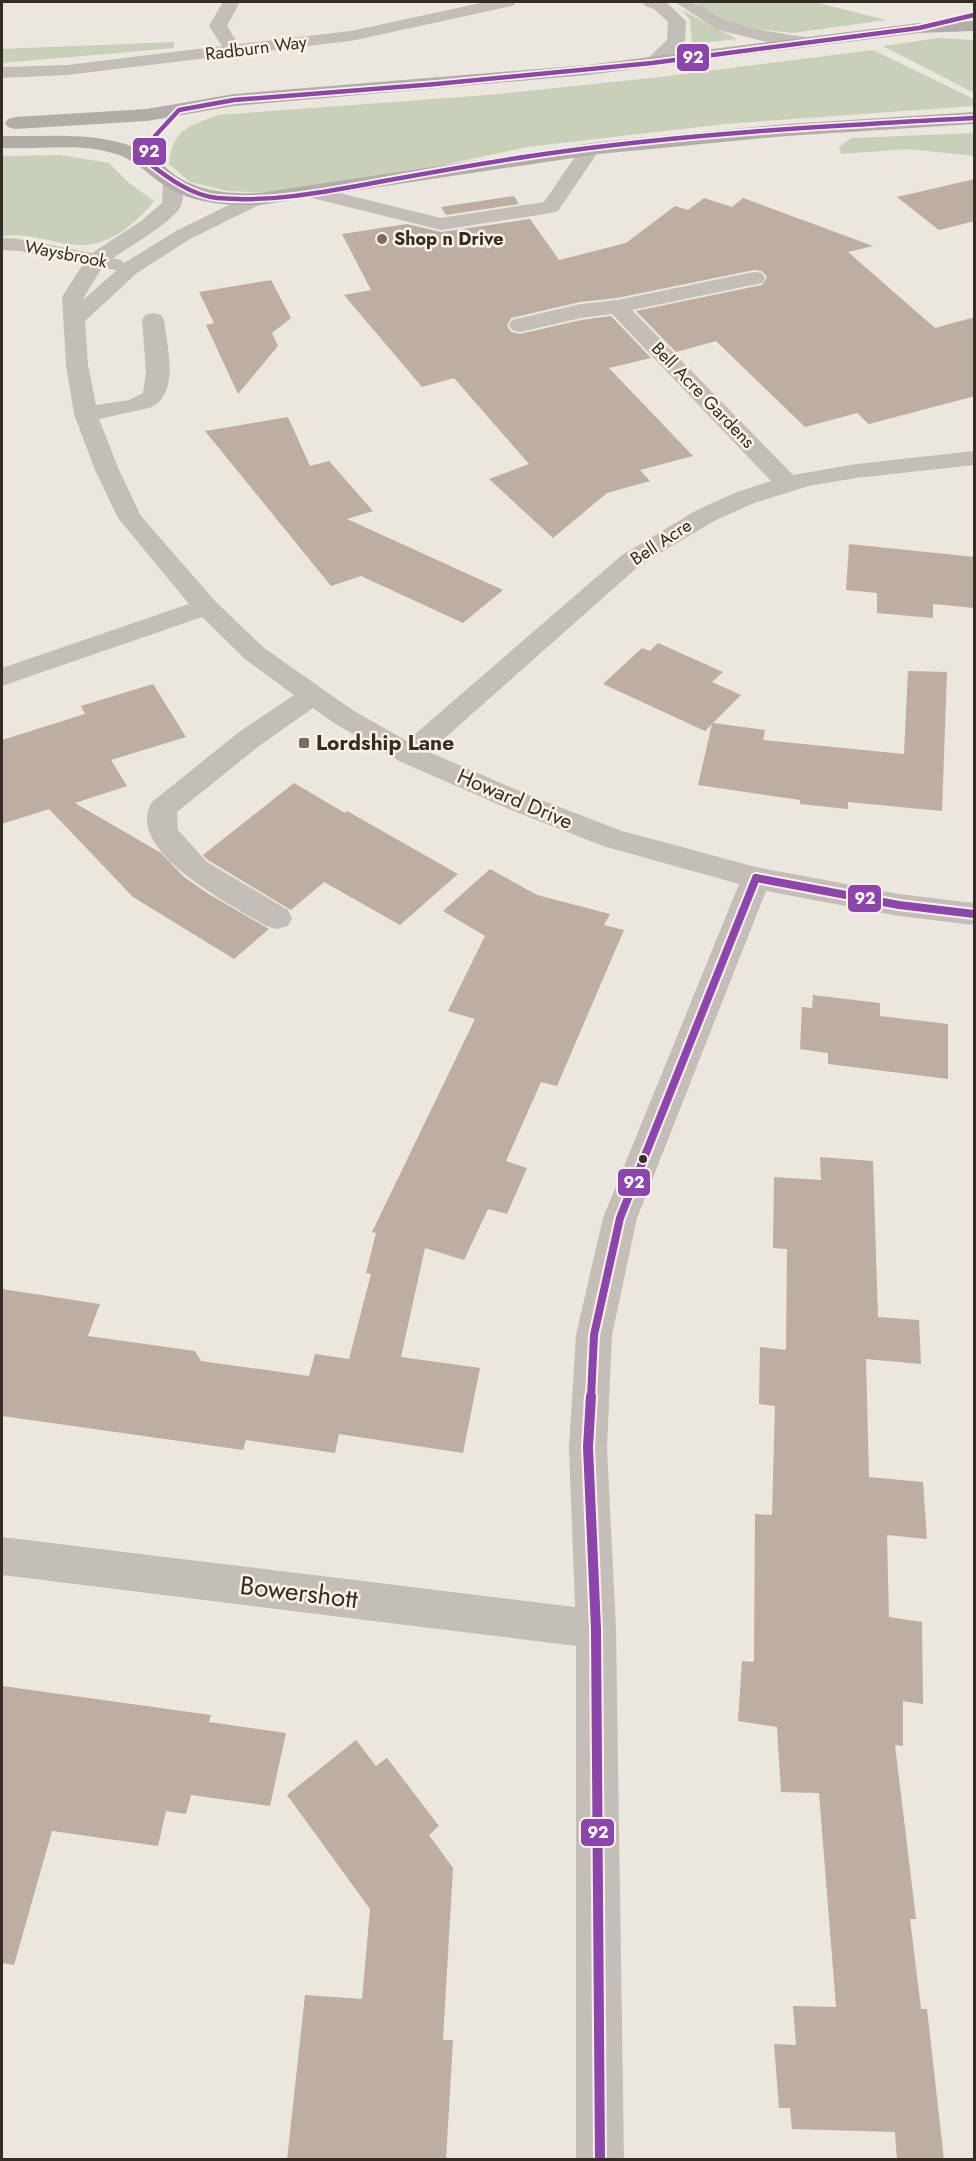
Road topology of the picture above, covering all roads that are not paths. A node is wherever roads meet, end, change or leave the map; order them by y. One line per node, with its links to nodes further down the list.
1 (231, 2): 9 (street)
2 (507, 2): 9 (street, Radburn Way)
3 (651, 2): 10 (street)
4 (684, 2): 8 (street)
5 (975, 15): 7 (main road)
6 (975, 26): 7 (main road)
7 (919, 28): 8 (main road)
8 (805, 42): 10 (main road)
9 (233, 50): 11 (street, Radburn Way)
10 (652, 63): 12 (main road)
11 (2, 73)
12 (179, 110): 14 (main road); 17 (main road)
13 (975, 118): 16 (main road)
14 (2, 126)
15 (2, 142): 17 (main road)
16 (590, 149): 19 (main road); 19 (street)
17 (146, 161): 18 (main road)
18 (173, 183): 20 (main road); 22 (street, Howard Drive)
19 (312, 192): 20 (main road)
20 (256, 199): 23 (street)
21 (2, 244): 22 (street, Waysbrook)
22 (97, 259): 23 (street, Waysbrook); 26 (street, Howard Drive)
23 (130, 269): 26 (street)
24 (754, 278): 25 (street)
25 (617, 307): 28 (street); 31 (street, Bell Acre Gardens)
26 (75, 319): 29 (street, Howard Drive)
27 (153, 320): 29 (street)
28 (520, 325)
29 (86, 414): 32 (street, Howard Drive)
30 (975, 458): 31 (street, Bell Acre)
31 (788, 484): 35 (street, Bell Acre)
32 (206, 607): 33 (street); 34 (street, Howard Drive)
33 (2, 677)
34 (313, 695): 35 (street, Howard Drive); 38 (street)
35 (409, 754): 36 (street, Howard Drive)
36 (756, 878): 37 (street, Howard Drive); 40 (street)
37 (975, 914)
38 (277, 918)
39 (2, 1556): 40 (street, Bowershott)
40 (596, 1629): 41 (street)
41 (600, 2160)

